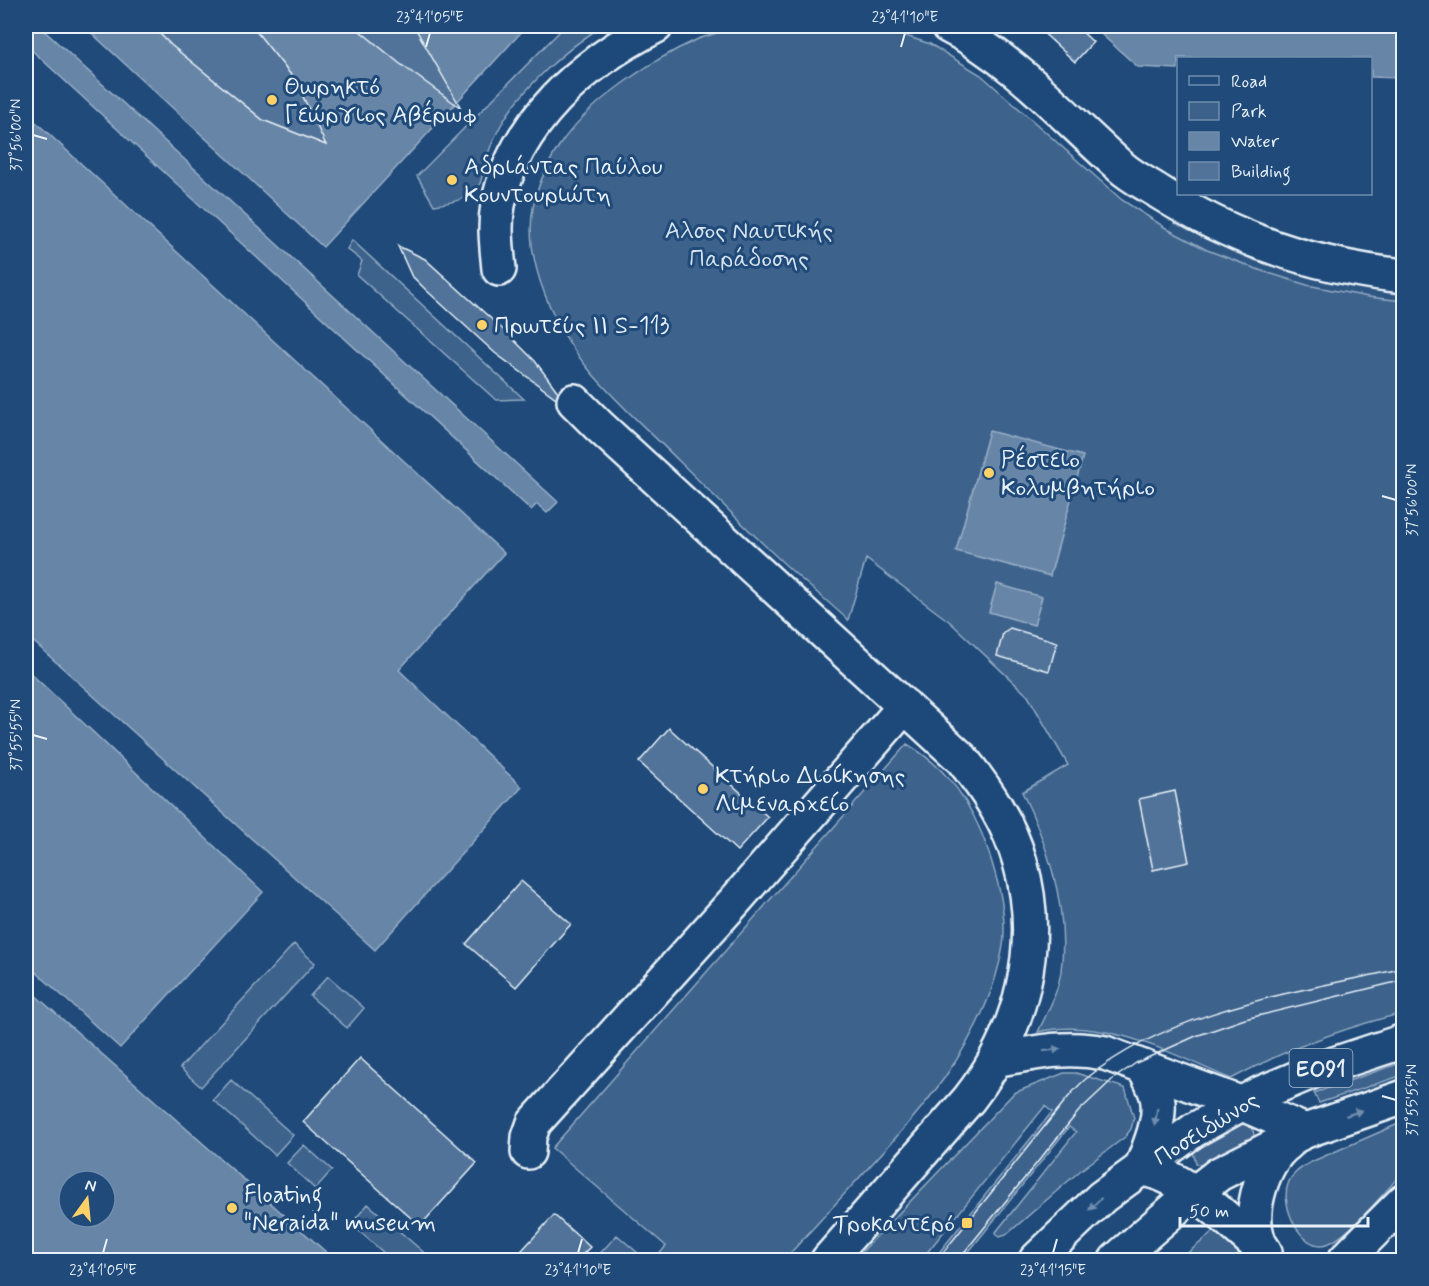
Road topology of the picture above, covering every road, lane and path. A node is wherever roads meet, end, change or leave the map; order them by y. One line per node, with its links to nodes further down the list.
1 (656, 26): 4 (main road)
2 (948, 26): 3 (main road)
3 (986, 35): 5 (main road)
4 (499, 269)
5 (1404, 276)
6 (574, 401): 7 (main road)
7 (905, 706): 9 (main road); 14 (main road)
8 (1404, 1041): 12 (main road, Ποσειδώνος / ΕΟ91)
9 (995, 1060): 10 (main road, one-way to 10); 19 (main road)
10 (1143, 1066): 12 (main road); 15 (main road, one-way to 15)
11 (1404, 1097): 13 (main road, Ποσειδώνος / ΕΟ91, one-way to 11)
12 (1243, 1104): 13 (main road); 15 (main road, Ποσειδώνος / ΕΟ91)
13 (1305, 1131): 16 (main road, Ποσειδώνος / ΕΟ91); 18 (main road)
14 (528, 1152)
15 (1141, 1169): 16 (main road); 20 (main road, Ποσειδώνος / ΕΟ91, one-way to 20)
16 (1194, 1193): 18 (main road); 21 (main road, Ποσειδώνος / ΕΟ91)
17 (1404, 1201): 22 (main road)
18 (1269, 1256)
19 (828, 1260)
20 (1036, 1260)
21 (1116, 1260)
22 (1345, 1260)

